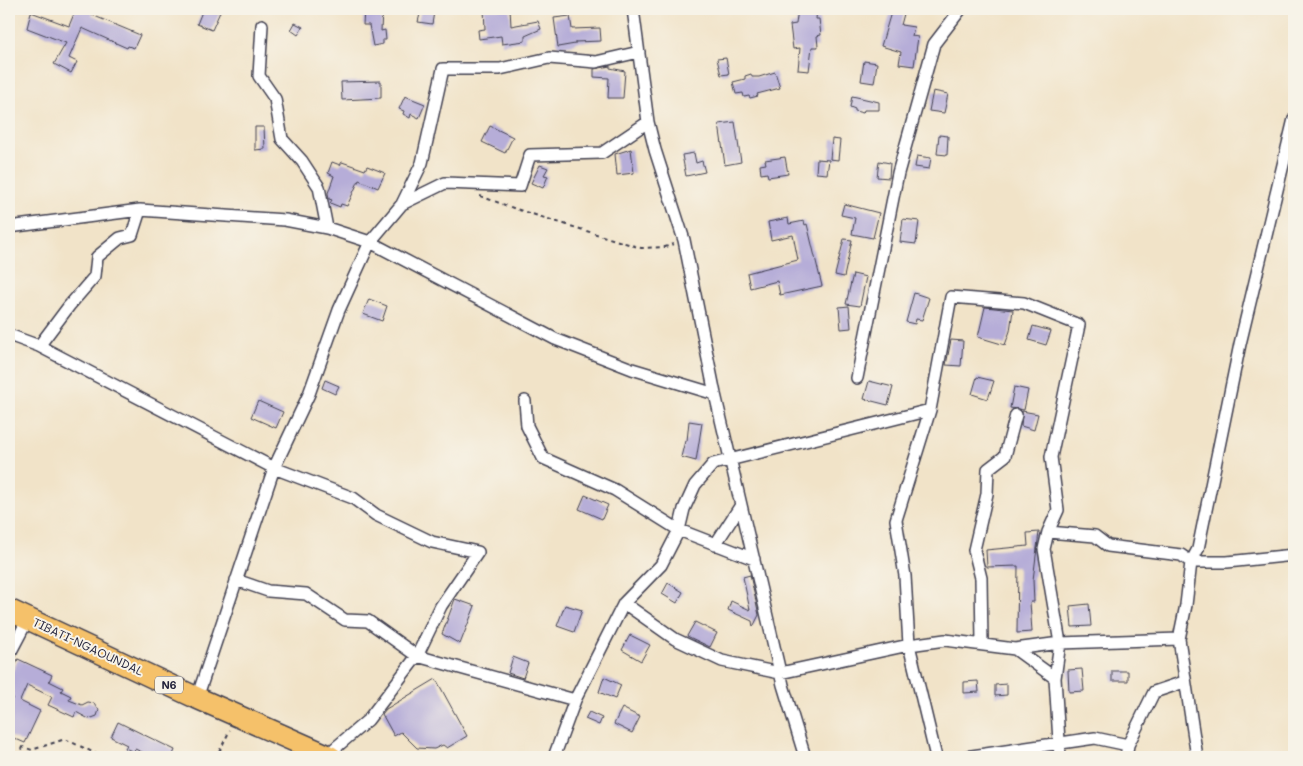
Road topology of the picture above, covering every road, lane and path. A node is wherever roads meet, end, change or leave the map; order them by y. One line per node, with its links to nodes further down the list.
1 (633, 9): 4 (street)
2 (961, 9): 16 (street)
3 (262, 24): 11 (street)
4 (639, 52): 6 (street); 8 (street)
5 (1294, 119): 29 (street)
6 (648, 122): 8 (street); 12 (street)
7 (478, 195): 12 (path)
8 (402, 204): 13 (street)
9 (140, 210): 10 (street); 11 (street); 15 (street)
10 (9, 227)
11 (327, 228): 13 (street)
12 (684, 240): 17 (street)
13 (370, 242): 17 (street); 22 (street)
14 (9, 335): 15 (street)
15 (39, 346): 22 (street)
16 (856, 378)
17 (715, 394): 21 (street)
18 (525, 401): 24 (street)
19 (930, 410): 21 (street); 25 (street); 37 (street)
20 (1016, 415): 35 (street)
21 (731, 460): 23 (street); 24 (street)
22 (274, 468): 30 (street); 40 (street)
23 (741, 506): 26 (street); 28 (street)
24 (679, 530): 26 (street); 31 (street)
25 (1048, 532): 29 (street); 36 (street)
26 (715, 544): 28 (street)
27 (1294, 555): 29 (street)
28 (754, 560): 41 (street)
29 (1191, 562): 34 (street)
30 (236, 580): 40 (street); 44 (street)
31 (624, 603): 41 (street); 45 (street)
32 (9, 610): 33 (highway, TIBATI-NGAOUNDAL / N6)
33 (28, 619): 39 (street); 44 (highway, TIBATI-NGAOUNDAL / N6)
34 (1179, 639): 36 (street); 43 (street)
35 (982, 643): 37 (street); 38 (street)
36 (1060, 643): 38 (street); 42 (street)
37 (909, 645): 41 (street); 55 (street)
38 (1015, 649): 42 (street)
39 (9, 655)
40 (417, 656): 45 (street); 49 (street)
41 (780, 673): 54 (street)
42 (1055, 678): 47 (street)
43 (1184, 682): 48 (street); 59 (street)
44 (197, 698): 46 (highway, TIBATI-NGAOUNDAL / N6)
45 (575, 700): 53 (street)
46 (238, 715): 49 (highway, TIBATI-NGAOUNDAL / N6); 52 (path)
47 (1060, 745): 48 (street); 56 (street); 57 (street)
48 (1128, 745): 58 (street)
49 (329, 756)
50 (19, 757): 51 (path)
51 (103, 757)
52 (213, 757)
53 (554, 757)
54 (805, 757)
55 (936, 757)
56 (965, 757)
57 (1060, 757)
58 (1126, 757)
59 (1197, 757)

